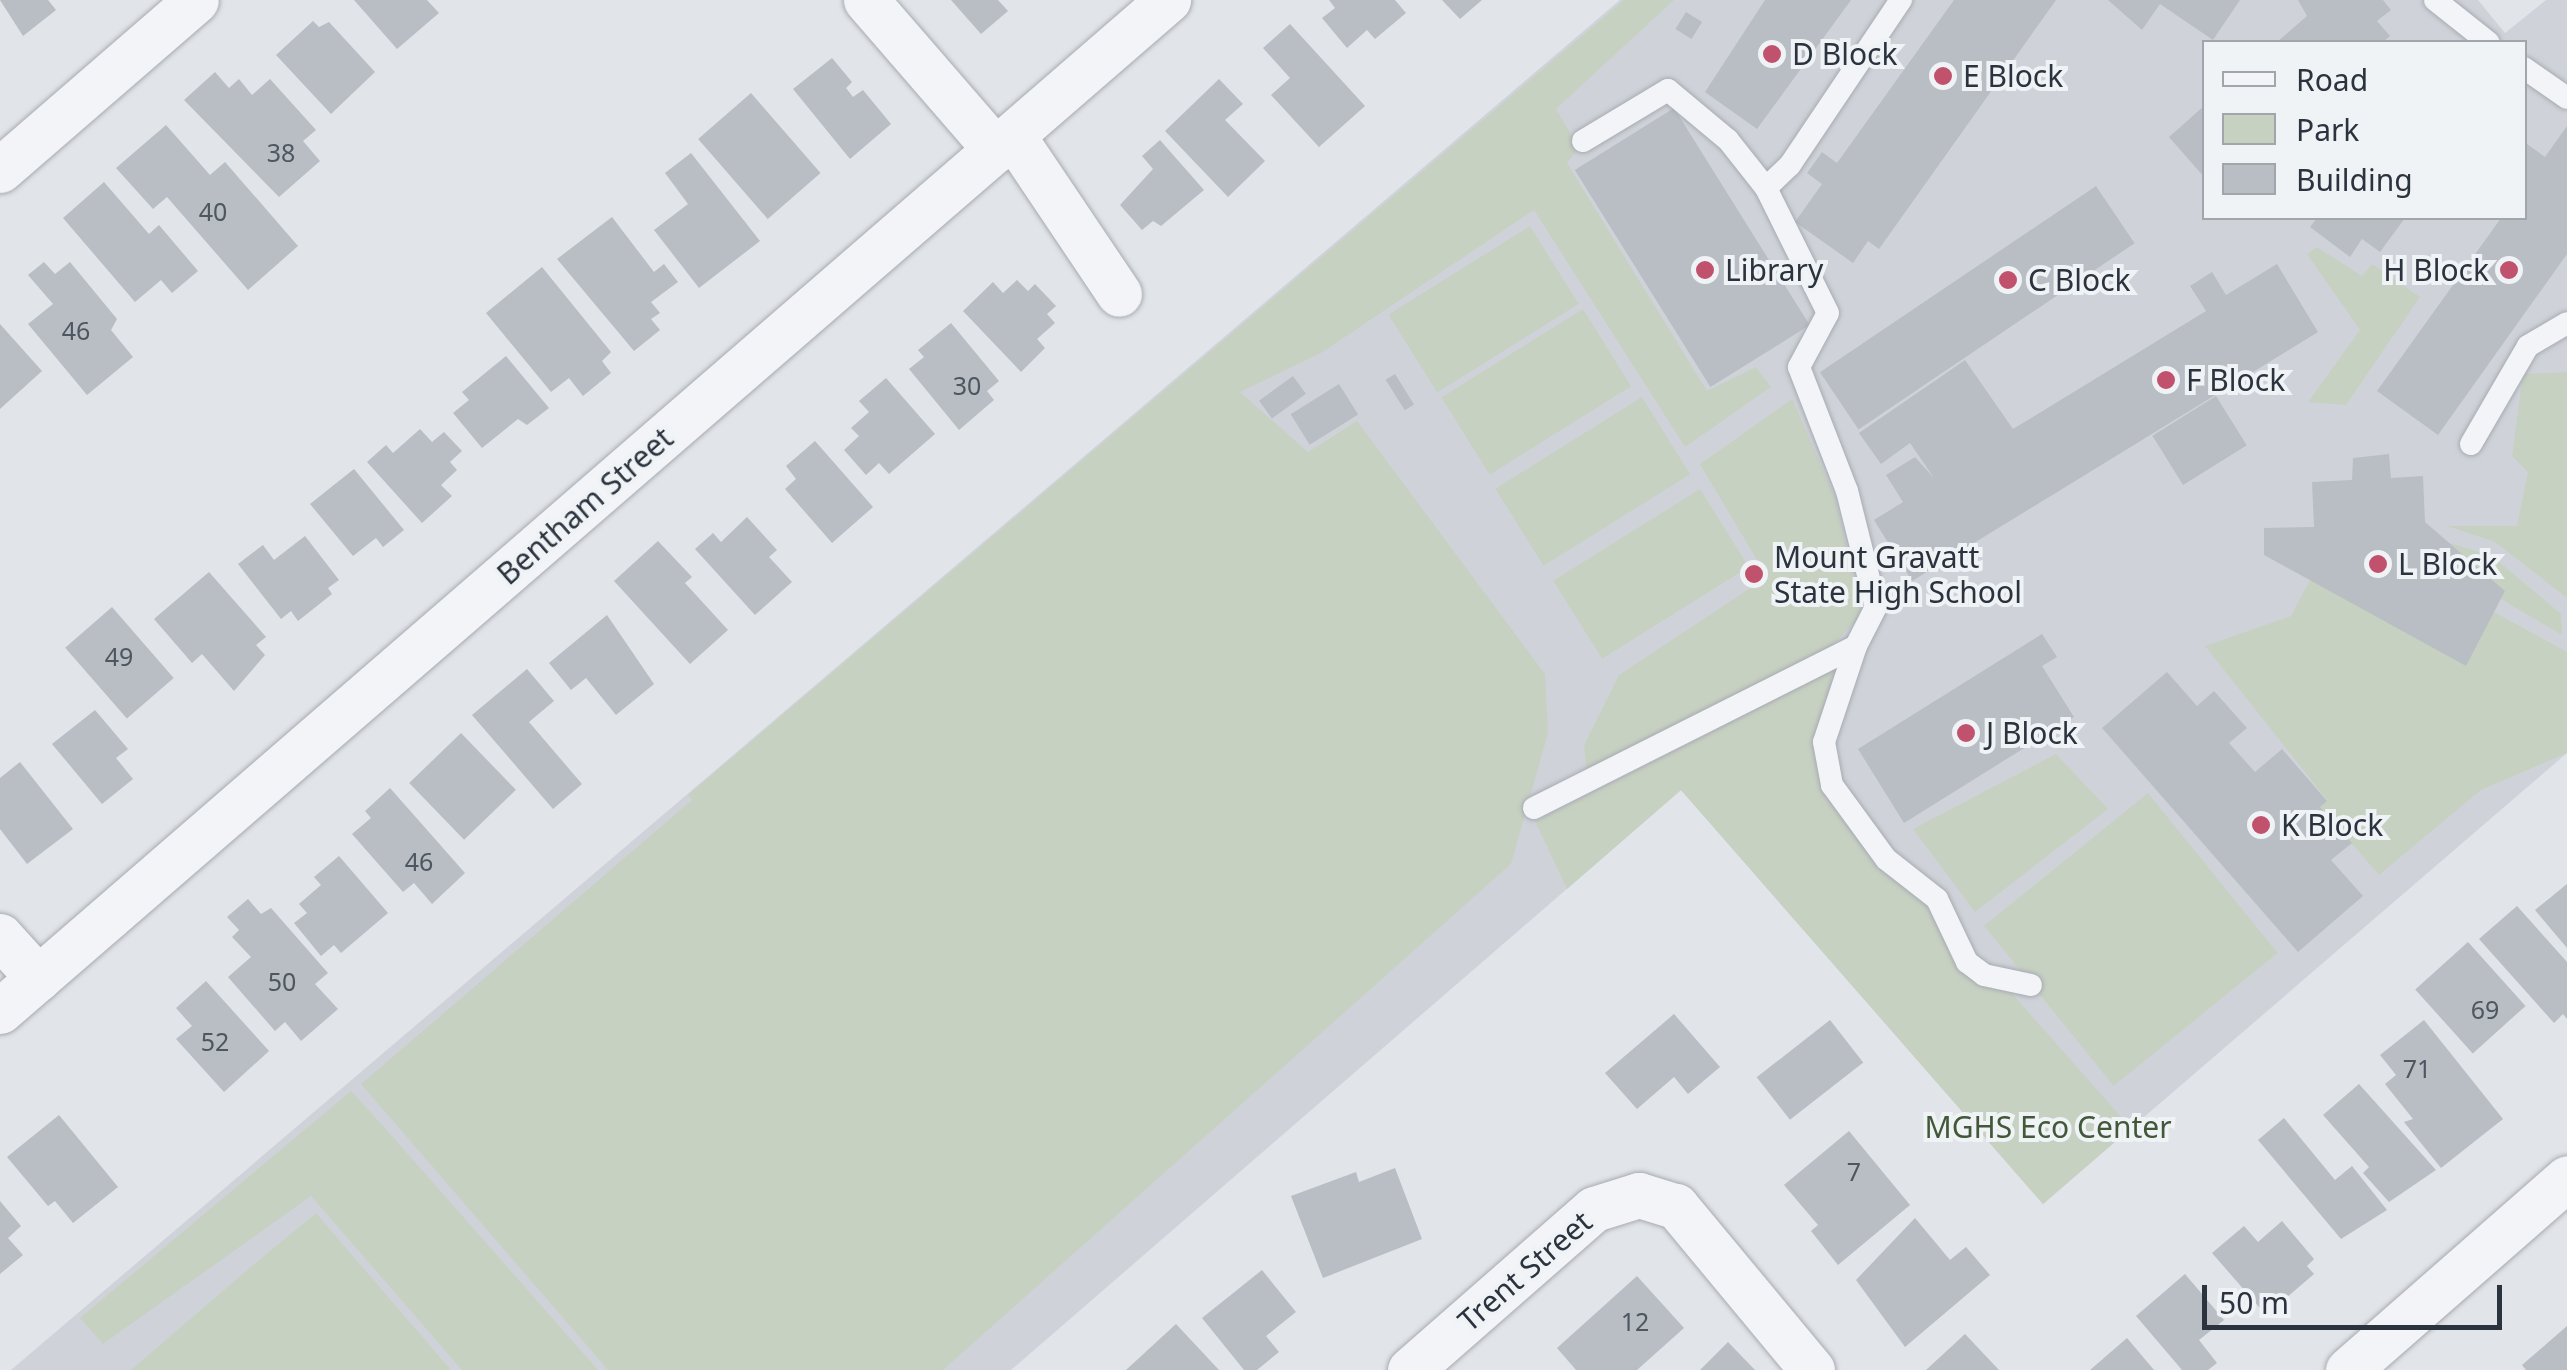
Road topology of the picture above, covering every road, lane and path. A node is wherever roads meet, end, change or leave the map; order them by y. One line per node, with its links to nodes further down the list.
1 (196, 0): 11 (street)
2 (866, 0): 10 (street)
3 (1168, 0): 10 (street, Bentham Street)
4 (1901, 0): 12 (lane)
5 (2435, 0): 6 (lane)
6 (2485, 40)
7 (2527, 70): 8 (lane)
8 (2567, 98)
9 (1584, 140): 12 (lane)
10 (1004, 143): 13 (street); 19 (street, Bentham Street)
11 (0, 170)
12 (1766, 188): 16 (lane)
13 (1118, 294)
14 (2567, 323): 15 (lane)
15 (2471, 444)
16 (1856, 646): 17 (lane); 20 (lane)
17 (1534, 808)
18 (0, 936): 19 (street)
19 (38, 978): 21 (street, Bentham Street)
20 (2031, 985)
21 (0, 1011)
22 (2567, 1178): 25 (street)
23 (1410, 1370): 24 (street, Trent Street)
24 (1812, 1370)
25 (2348, 1370)

